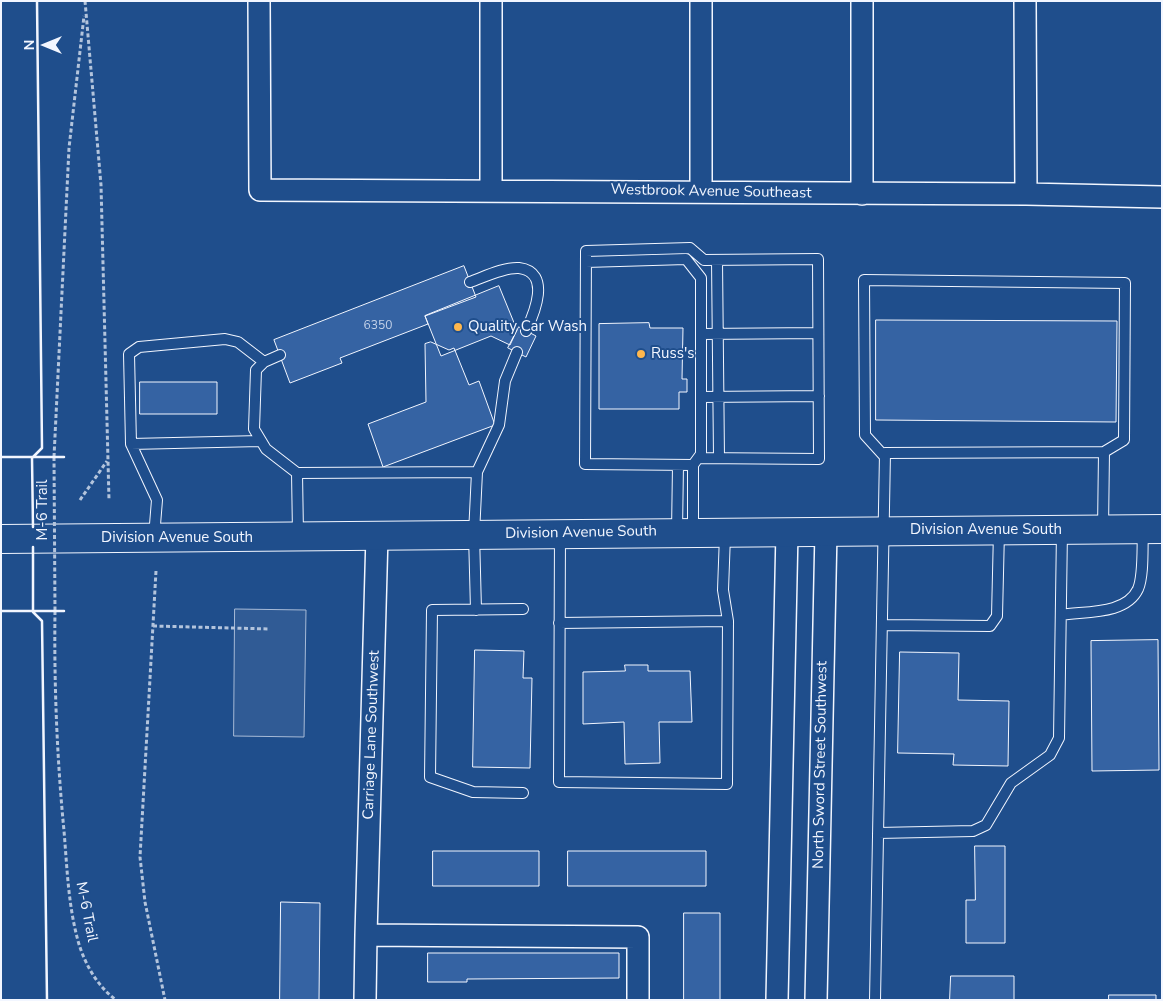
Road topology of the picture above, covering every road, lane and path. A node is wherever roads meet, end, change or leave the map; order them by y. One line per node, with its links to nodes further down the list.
1 (85, 1): 7 (path, M-6 Trail)
2 (259, 1): 8 (street, Westbrook Avenue Southeast)
3 (490, 1): 8 (street)
4 (701, 1): 9 (street)
5 (862, 1): 10 (street)
6 (1025, 1): 11 (street)
7 (85, 8): 31 (path, M-6 Trail); 65 (path, M-6 Trail, bridge)
8 (491, 191): 9 (street, Westbrook Avenue Southeast)
9 (701, 192): 10 (street, Westbrook Avenue Southeast)
10 (862, 194): 11 (street, Westbrook Avenue Southeast)
11 (1026, 194): 12 (street, Westbrook Avenue Southeast)
12 (1162, 197)
13 (717, 260): 14 (lane); 17 (lane); 19 (lane)
14 (586, 262): 18 (lane); 33 (lane)
15 (470, 282): 16 (lane)
16 (526, 331)
17 (818, 333): 19 (lane); 23 (lane)
18 (701, 334): 19 (lane); 24 (lane)
19 (718, 334): 25 (lane)
20 (517, 352): 34 (lane)
21 (280, 355): 22 (lane)
22 (264, 362): 26 (lane); 27 (lane)
23 (818, 396): 25 (lane); 29 (lane)
24 (701, 397): 25 (lane); 32 (lane)
25 (718, 397): 29 (lane)
26 (260, 441): 27 (lane); 35 (lane)
27 (131, 444): 52 (lane)
28 (1104, 452): 30 (lane); 30 (lane); 41 (lane)
29 (719, 458): 32 (lane)
30 (885, 458): 46 (lane)
31 (108, 461): 36 (path); 37 (path, M-6 Trail)
32 (696, 461): 33 (lane); 42 (lane)
33 (678, 464): 42 (lane)
34 (477, 472): 35 (lane); 48 (lane)
35 (297, 473): 50 (lane)
36 (80, 500)
37 (108, 500)
38 (1062, 529): 40 (main road, Division Avenue South); 41 (main road, Division Avenue South); 56 (lane)
39 (1152, 529): 41 (main road, Division Avenue South); 56 (lane)
40 (999, 530): 46 (main road, Division Avenue South); 59 (lane)
41 (1103, 530)
42 (685, 531): 43 (main road, Division Avenue South); 47 (main road, Division Avenue South)
43 (725, 531): 44 (main road, Division Avenue South); 57 (lane)
44 (787, 531): 45 (main road, Division Avenue South); 69 (street)
45 (826, 531): 46 (main road, Division Avenue South); 70 (street, North Sword Street Southwest)
46 (884, 531): 59 (lane)
47 (560, 533): 48 (main road, Division Avenue South); 58 (lane)
48 (474, 534): 49 (main road, Division Avenue South); 55 (lane)
49 (377, 535): 50 (main road, Division Avenue South); 64 (street, Carriage Lane Southwest)
50 (298, 537): 52 (main road, Division Avenue South)
51 (1, 538): 52 (main road, Division Avenue South)
52 (154, 538)
53 (156, 571): 60 (path)
54 (523, 609): 55 (lane)
55 (476, 610): 62 (lane)
56 (1061, 615): 63 (lane)
57 (728, 621): 58 (lane); 58 (lane)
58 (559, 623)
59 (883, 625): 63 (lane)
60 (153, 626): 61 (path); 66 (path)
61 (270, 629)
62 (523, 793)
63 (878, 833): 71 (lane)
64 (366, 935): 67 (street, Carriage Lane Southwest); 68 (street)
65 (116, 1000)
66 (165, 1000)
67 (365, 1000)
68 (638, 1000)
69 (777, 1000)
70 (816, 1000)
71 (875, 1000)

